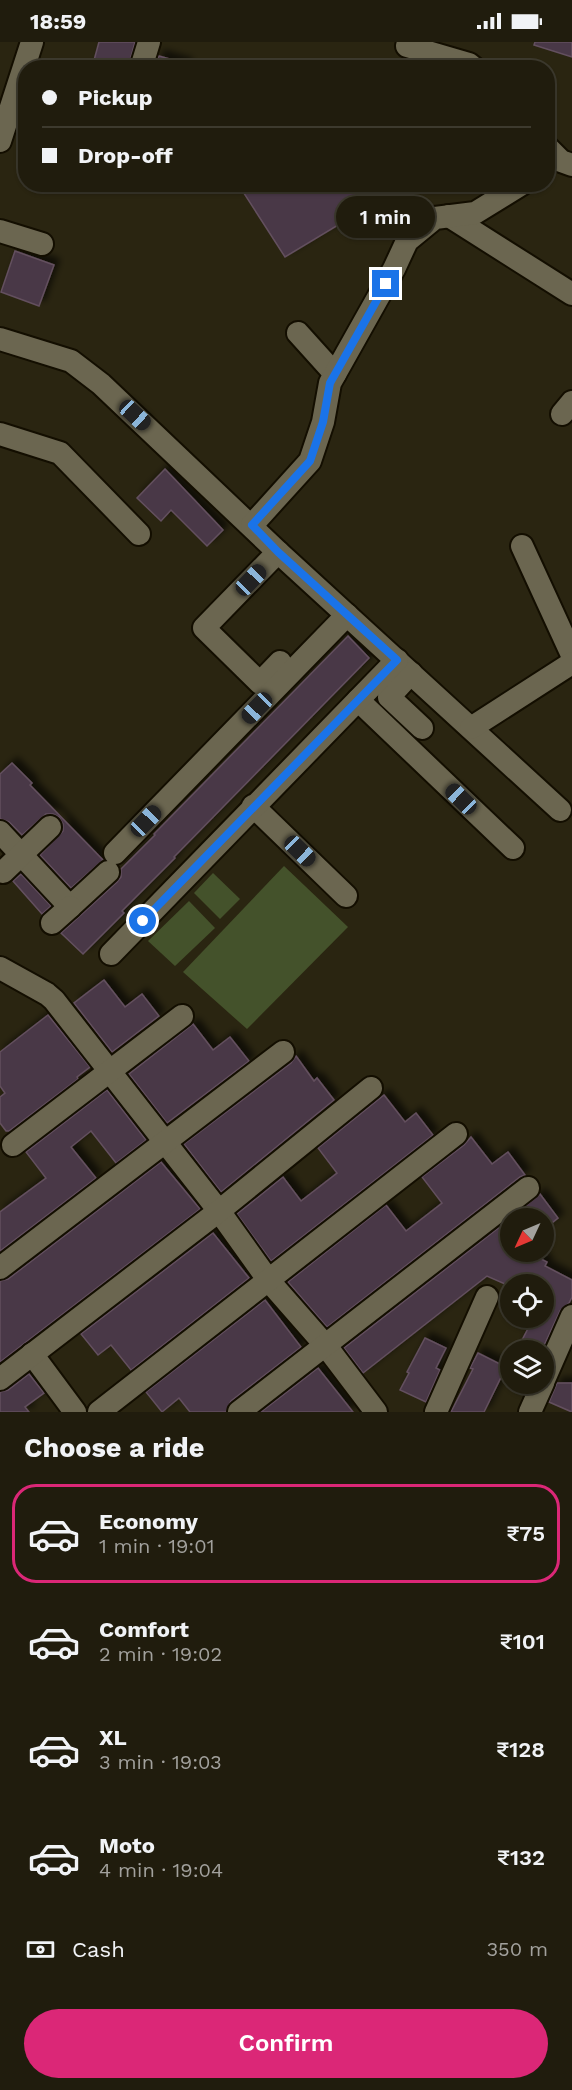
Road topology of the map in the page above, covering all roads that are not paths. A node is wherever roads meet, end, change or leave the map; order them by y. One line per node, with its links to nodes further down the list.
1 (32, 42): 4 (street)
2 (149, 42): 5 (street)
3 (411, 50): 6 (street)
4 (26, 60)
5 (143, 60)
6 (452, 60)
7 (18, 85): 8 (street)
8 (0, 141)
9 (509, 192): 10 (street)
10 (448, 216): 13 (street); 16 (street)
11 (0, 231): 12 (street)
12 (42, 244)
13 (572, 294)
14 (298, 333): 16 (street)
15 (0, 339): 18 (street)
16 (335, 374): 18 (street)
17 (2, 442): 19 (street)
18 (252, 525): 21 (street)
19 (139, 534)
20 (522, 546): 24 (street)
21 (278, 552): 22 (street); 23 (street)
22 (347, 615): 26 (street); 38 (street)
23 (317, 624)
24 (572, 655)
25 (572, 663): 29 (street)
26 (404, 667): 27 (street); 28 (street); 29 (street)
27 (358, 700): 30 (street); 34 (street)
28 (422, 728)
29 (471, 728): 31 (street)
30 (253, 806): 37 (street); 40 (street)
31 (560, 810)
32 (50, 827): 35 (street)
33 (0, 832): 35 (street)
34 (513, 848)
35 (21, 855): 36 (street); 38 (street)
36 (3, 872)
37 (346, 896)
38 (70, 907): 39 (street)
39 (52, 923)
40 (111, 954)
41 (0, 968): 44 (street)
42 (182, 1016): 44 (street)
43 (283, 1052): 47 (street)
44 (109, 1072): 47 (street); 48 (street)
45 (371, 1088): 50 (street)
46 (456, 1134): 52 (street)
47 (165, 1143): 50 (street); 51 (street)
48 (13, 1145)
49 (528, 1188): 55 (street)
50 (219, 1211): 52 (street); 56 (street)
51 (0, 1268)
52 (269, 1281): 55 (street); 61 (street)
53 (487, 1297): 64 (street)
54 (572, 1316): 57 (street)
55 (326, 1346): 62 (street); 63 (street)
56 (32, 1354): 58 (street); 60 (street)
57 (554, 1357)
58 (0, 1378)
59 (538, 1394): 65 (street)
60 (75, 1412)
61 (99, 1412)
62 (239, 1412)
63 (376, 1412)
64 (436, 1412)
65 (530, 1412)

